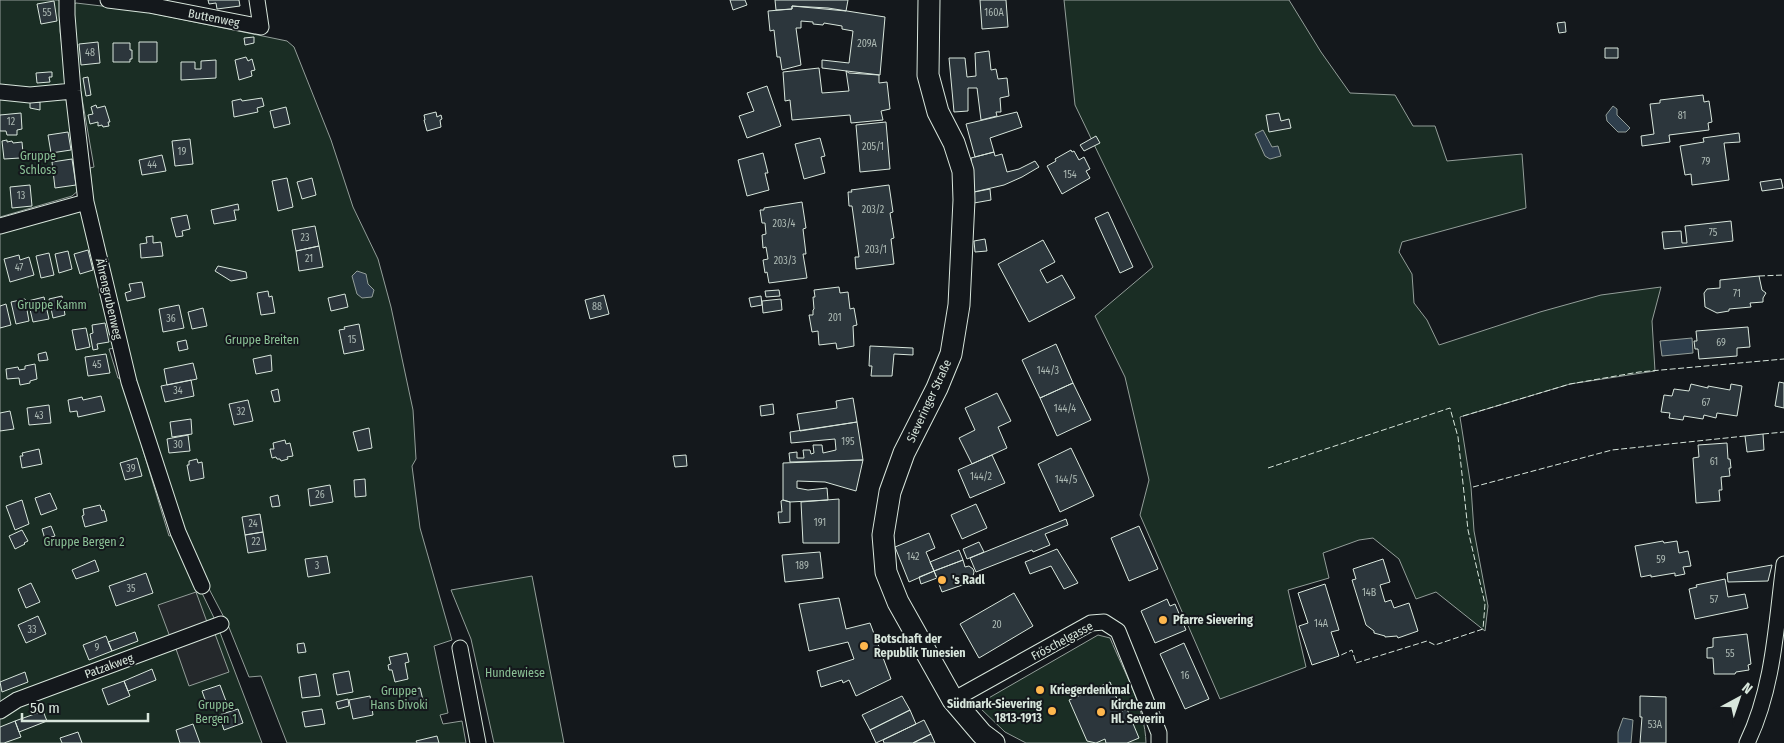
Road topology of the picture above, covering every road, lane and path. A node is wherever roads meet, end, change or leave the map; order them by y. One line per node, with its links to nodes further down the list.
1 (68, 0): 5 (street, Ährengrubenweg)
2 (108, 0): 3 (street, Buttenweg)
3 (257, 0)
4 (929, 0): 13 (main road, Sieveringer Straße)
5 (73, 91): 6 (street); 7 (street, Ährengrubenweg)
6 (0, 92)
7 (86, 202): 8 (street); 10 (street, Ährengrubenweg)
8 (0, 226)
9 (1784, 564): 18 (street)
10 (202, 586)
11 (220, 624): 14 (street, Patzakweg)
12 (460, 648): 15 (street)
13 (953, 700): 16 (main road, Sieveringer Straße); 17 (street, Fröschelgasse)
14 (0, 711)
15 (478, 743)
16 (994, 743)
17 (1159, 743)
18 (1747, 743)

